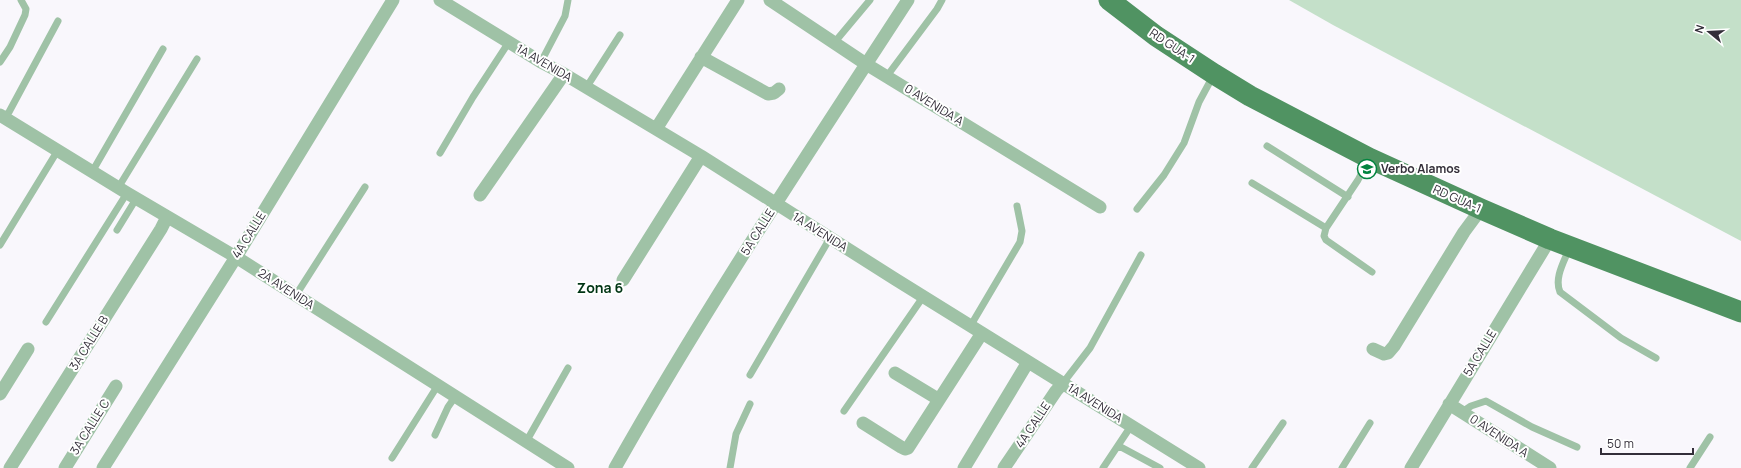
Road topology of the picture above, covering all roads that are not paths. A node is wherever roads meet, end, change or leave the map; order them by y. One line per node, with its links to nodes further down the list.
1 (21, 0): 18 (lane)
2 (393, 0): 52 (street, 4A CALLE)
3 (440, 0): 13 (street, 1A AVENIDA)
4 (568, 0): 19 (lane)
5 (738, 0): 16 (street)
6 (770, 0): 14 (street, 0 AVENIDA A)
7 (870, 0): 14 (lane)
8 (908, 0): 20 (street, 5A CALLE)
9 (942, 0): 23 (lane)
10 (1109, 0): 22 (main road, RD GUA-1)
11 (58, 21): 26 (lane)
12 (620, 35): 24 (lane)
13 (509, 42): 19 (street, 1A AVENIDA); 30 (lane)
14 (834, 43): 20 (street, 0 AVENIDA A)
15 (163, 49): 33 (lane)
16 (701, 57): 25 (street); 27 (street)
17 (197, 59): 36 (lane)
18 (0, 62)
19 (541, 62): 21 (street, 1A AVENIDA)
20 (866, 64): 23 (street, 0 AVENIDA A); 39 (street, 5A CALLE)
21 (564, 74): 24 (street, 1A AVENIDA); 37 (street)
22 (1214, 74): 32 (main road, RD GUA-1); 42 (lane)
23 (887, 76): 41 (street, 0 AVENIDA A)
24 (586, 88): 27 (street, 1A AVENIDA)
25 (779, 89)
26 (2, 116): 29 (street, 2A AVENIDA)
27 (656, 129): 31 (street, 1A AVENIDA)
28 (1267, 146): 38 (lane)
29 (58, 150): 33 (street, 2A AVENIDA); 49 (lane)
30 (440, 153)
31 (700, 156): 39 (street, 1A AVENIDA); 54 (street)
32 (1369, 158): 38 (lane); 43 (main road, RD GUA-1)
33 (92, 172): 36 (street, 2A AVENIDA)
34 (1252, 183): 45 (lane)
35 (365, 186): 55 (lane)
36 (127, 193): 44 (street, 2A AVENIDA); 46 (lane); 58 (lane)
37 (480, 195)
38 (1348, 197): 45 (lane)
39 (776, 204): 47 (street, 1A AVENIDA); 92 (street, 5A CALLE)
40 (1017, 206): 59 (lane)
41 (1100, 207)
42 (1137, 209)
43 (1481, 210): 48 (main road, RD GUA-1); 61 (street)
44 (167, 217): 52 (street, 2A AVENIDA); 88 (street, 3A CALLE B)
45 (1326, 228): 53 (lane)
46 (117, 230)
47 (830, 238): 56 (street, 1A AVENIDA); 67 (lane)
48 (1550, 239): 50 (main road, RD GUA-1); 75 (street, 5A CALLE)
49 (0, 245)
50 (1570, 247): 57 (main road, RD GUA-1); 63 (lane)
51 (1141, 255): 68 (lane)
52 (236, 257): 55 (street, 2A AVENIDA); 90 (street, 4A CALLE)
53 (1372, 272)
54 (623, 280)
55 (296, 295): 69 (street, 2A AVENIDA)
56 (923, 297): 59 (street, 1A AVENIDA); 76 (lane)
57 (1741, 312)
58 (46, 322)
59 (971, 325): 60 (street, 1A AVENIDA)
60 (982, 333): 64 (street, 1A AVENIDA); 73 (street)
61 (1373, 348)
62 (28, 349): 71 (street)
63 (1656, 358)
64 (1028, 362): 68 (street, 1A AVENIDA); 94 (street)
65 (568, 368): 84 (lane)
66 (895, 373): 73 (street)
67 (750, 375)
68 (1063, 383): 81 (street, 1A AVENIDA); 95 (street, 4A CALLE)
69 (438, 385): 72 (street, 2A AVENIDA); 87 (lane)
70 (116, 386): 89 (street, 3A CALLE C)
71 (0, 394)
72 (455, 396): 82 (lane); 84 (street, 2A AVENIDA)
73 (938, 399): 78 (street)
74 (750, 404): 93 (lane)
75 (1450, 404): 77 (street, 0 AVENIDA A); 101 (street, 5A CALLE)
76 (844, 411)
77 (1462, 412): 86 (lane); 102 (street, 0 AVENIDA A)
78 (863, 423)
79 (1283, 423): 99 (lane)
80 (1370, 423): 100 (lane)
81 (1131, 426): 85 (lane); 98 (street, 1A AVENIDA)
82 (435, 435)
83 (1710, 437): 103 (lane)
84 (526, 442): 91 (street, 2A AVENIDA)
85 (1119, 446): 96 (lane); 97 (lane)
86 (1577, 446)
87 (392, 458)
88 (10, 468)
89 (65, 468)
90 (103, 468)
91 (568, 468)
92 (614, 468)
93 (730, 468)
94 (964, 468)
95 (1004, 468)
96 (1103, 468)
97 (1160, 468)
98 (1199, 468)
99 (1252, 468)
100 (1342, 468)
101 (1411, 468)
102 (1550, 468)
103 (1690, 468)

